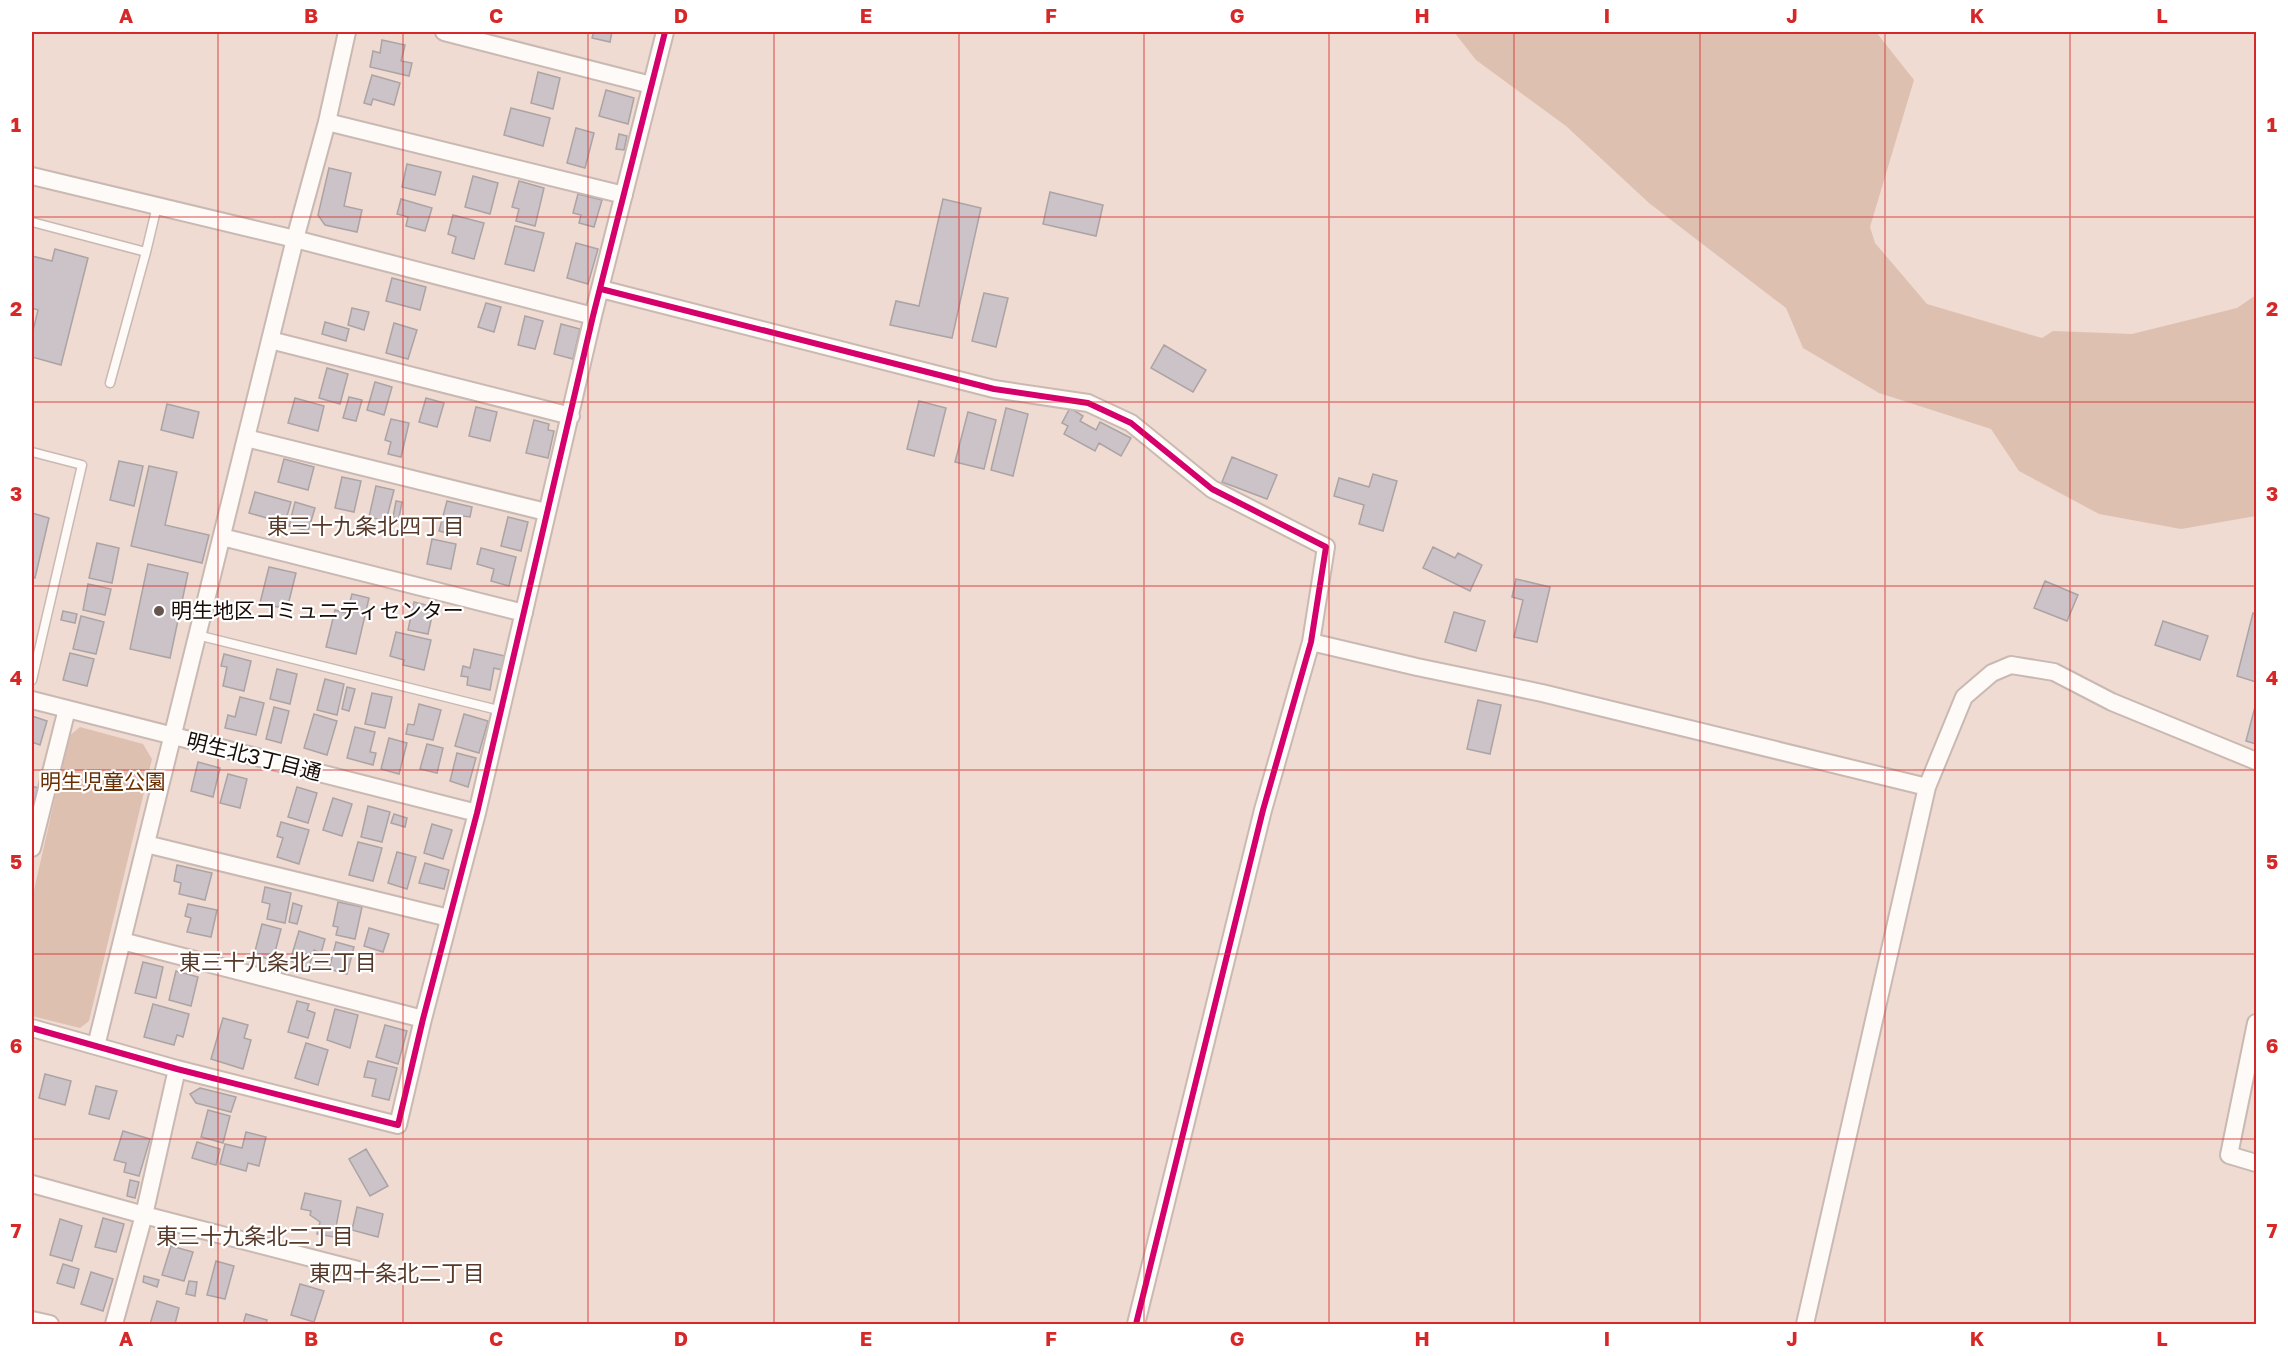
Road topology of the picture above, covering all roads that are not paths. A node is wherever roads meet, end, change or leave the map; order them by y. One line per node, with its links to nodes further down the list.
1 (347, 32): 5 (street)
2 (444, 32): 4 (street)
3 (665, 32): 4 (street)
4 (651, 86): 7 (street)
5 (327, 122): 7 (street); 10 (street)
6 (32, 176): 8 (street)
7 (624, 195): 12 (street)
8 (157, 206): 10 (street); 11 (lane)
9 (32, 222): 11 (lane)
10 (295, 239): 13 (street); 14 (street)
11 (146, 252): 15 (lane)
12 (601, 290): 13 (street); 23 (street)
13 (593, 316): 16 (street)
14 (270, 340): 16 (street); 17 (street)
15 (110, 383)
16 (571, 416): 19 (street)
17 (246, 438): 19 (street); 20 (street)
18 (32, 452): 24 (lane)
19 (546, 512): 21 (street)
20 (222, 537): 21 (street); 22 (street)
21 (525, 613): 27 (street)
22 (197, 635): 27 (lane); 28 (street)
23 (1311, 642): 30 (street); 48 (street)
24 (32, 680)
25 (32, 700): 26 (street, 明生北3丁目通)
26 (67, 709): 28 (street, 明生北3丁目通); 33 (street)
27 (501, 711): 31 (street)
28 (172, 736): 31 (street, 明生北3丁目通); 32 (street)
29 (2256, 761): 30 (street)
30 (1927, 788): 49 (street)
31 (477, 813): 34 (street)
32 (146, 844): 34 (street); 35 (street)
33 (32, 848)
34 (449, 918): 36 (street)
35 (122, 941): 36 (street); 39 (street)
36 (423, 1019): 40 (street)
37 (2256, 1023): 41 (street)
38 (32, 1028): 39 (street)
39 (96, 1046): 40 (street)
40 (177, 1068): 43 (street)
41 (2256, 1163)
42 (32, 1184): 43 (street)
43 (144, 1215): 44 (street); 47 (street)
44 (358, 1269)
45 (32, 1320): 46 (street)
46 (50, 1324)
47 (114, 1324)
48 (1136, 1324)
49 (1805, 1324)

